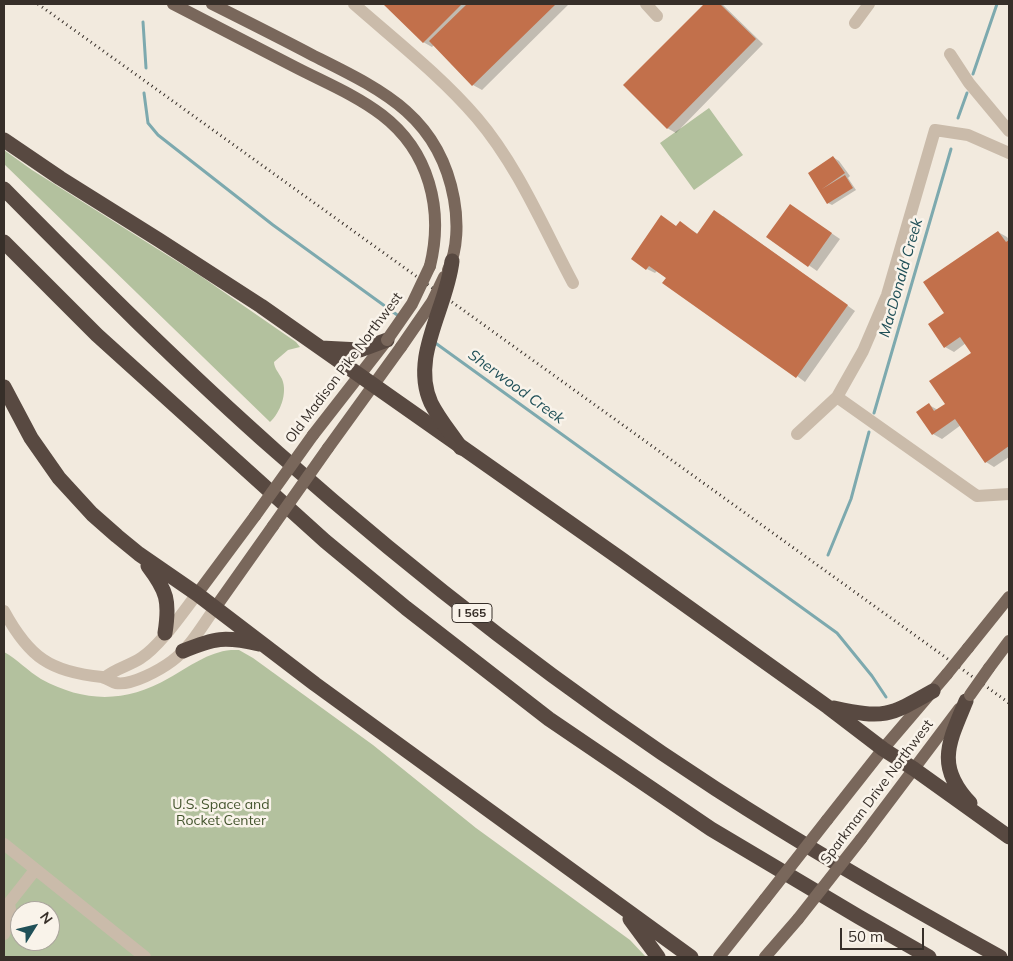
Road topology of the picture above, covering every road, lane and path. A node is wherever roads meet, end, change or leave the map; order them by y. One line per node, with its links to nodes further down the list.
1 (173, 4): 16 (main road, Old Madison Pike Northwest, bridge)
2 (212, 4): 14 (main road)
3 (354, 4): 15 (street)
4 (646, 4): 6 (street)
5 (869, 4): 7 (street)
6 (657, 16)
7 (855, 23)
8 (950, 54): 9 (street)
9 (1009, 131)
10 (4, 140): 17 (highway)
11 (1009, 152): 21 (street)
12 (4, 189): 53 (highway, I 565)
13 (4, 242): 52 (highway, I 565)
14 (452, 262): 19 (main road, bridge); 23 (highway, bridge)
15 (574, 283)
16 (387, 340): 17 (highway); 18 (main road, Old Madison Pike Northwest)
17 (320, 348): 18 (highway)
18 (358, 375): 19 (highway); 26 (main road, Old Madison Pike Northwest, bridge)
19 (373, 385): 23 (highway); 28 (main road, bridge)
20 (4, 387): 25 (highway)
21 (837, 397): 22 (street); 24 (street)
22 (797, 434)
23 (461, 448): 37 (highway)
24 (1009, 494)
25 (139, 554): 26 (highway); 30 (highway)
26 (197, 594): 28 (highway); 30 (street)
27 (1009, 597): 35 (main road, Sparkman Drive Northwest, bridge)
28 (215, 608): 32 (highway); 33 (street)
29 (5, 615): 34 (street)
30 (165, 633): 34 (street)
31 (1009, 641): 36 (main road, Sparkman Drive Northwest, bridge)
32 (266, 646): 33 (highway); 45 (highway)
33 (183, 651): 34 (street)
34 (104, 678)
35 (933, 691): 37 (highway); 38 (main road, Sparkman Drive Northwest)
36 (968, 698): 39 (main road, Sparkman Drive Northwest); 40 (highway)
37 (828, 707): 38 (highway)
38 (883, 749): 39 (highway); 50 (main road, Sparkman Drive Northwest, bridge)
39 (914, 769): 40 (highway); 51 (main road, Sparkman Drive Northwest, bridge)
40 (991, 824): 41 (highway)
41 (1009, 837)
42 (4, 844): 43 (street)
43 (35, 870): 44 (street); 47 (street)
44 (6, 903): 46 (street)
45 (618, 904): 48 (highway); 49 (highway)
46 (4, 934)
47 (145, 957)
48 (658, 957)
49 (691, 957)
50 (719, 957)
51 (765, 957)
52 (929, 957)
53 (1000, 957)

